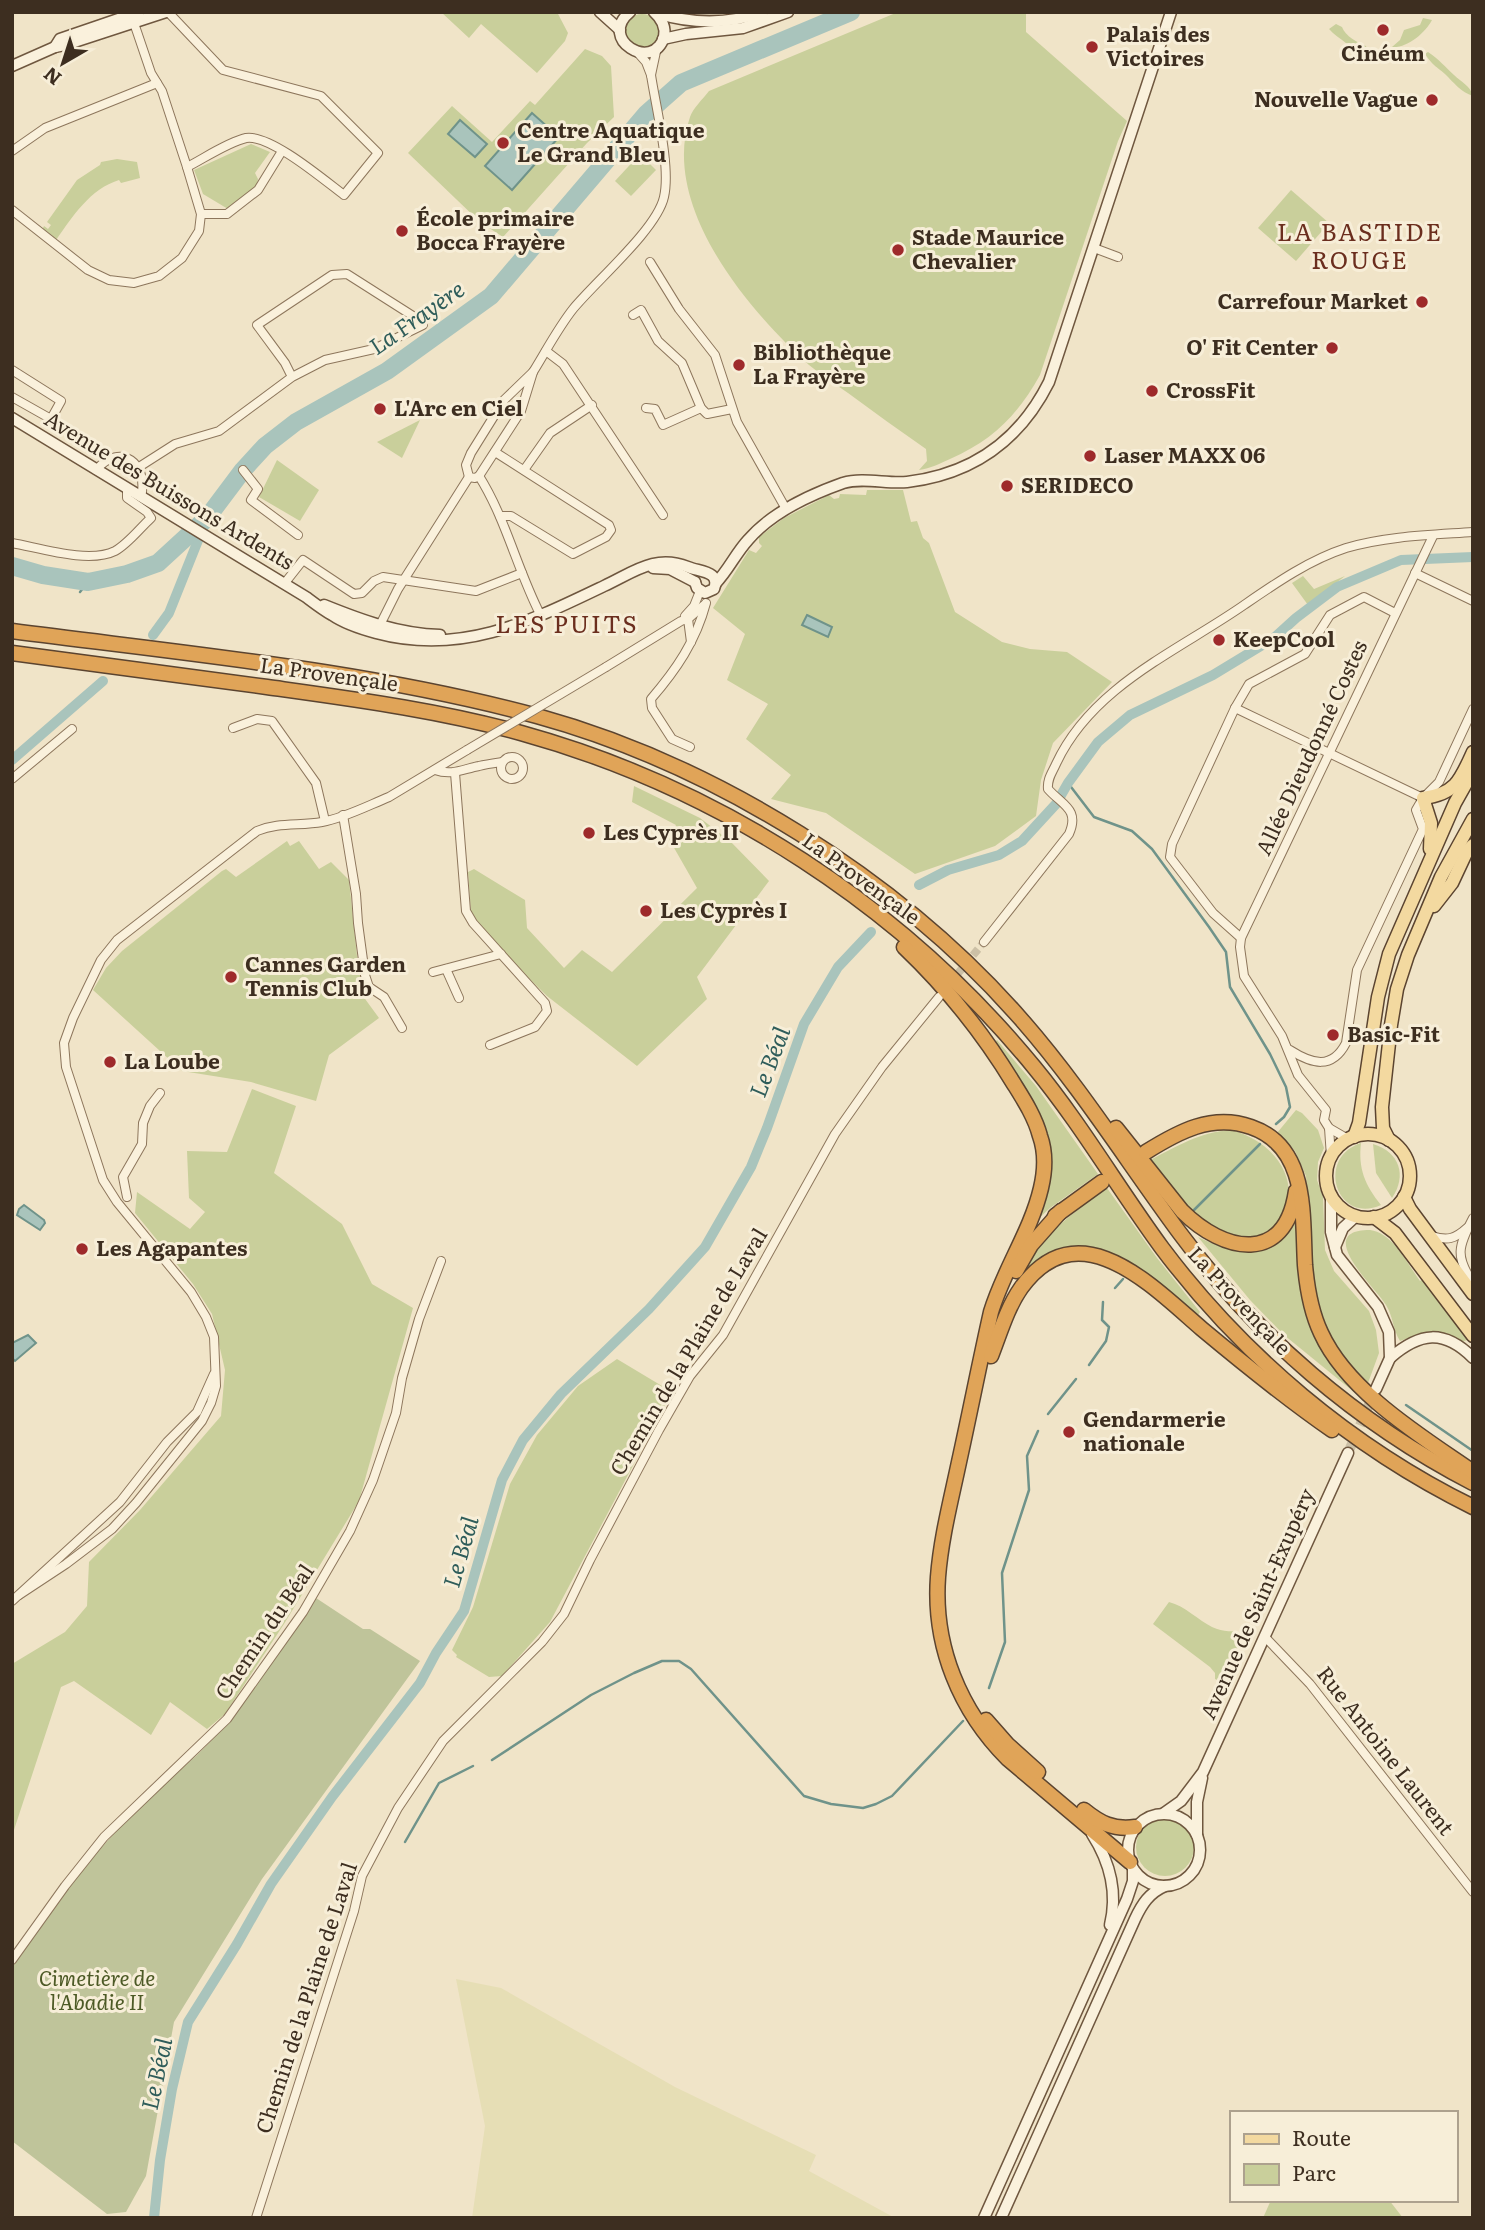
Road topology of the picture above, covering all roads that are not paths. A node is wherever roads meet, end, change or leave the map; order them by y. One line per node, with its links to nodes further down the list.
1 (167, 12): 8 (main road); 16 (street)
2 (600, 12): 9 (main road)
3 (630, 12): 9 (main road)
4 (763, 12): 7 (main road)
5 (788, 12): 10 (main road)
6 (1171, 12): 20 (main road)
7 (655, 13): 10 (main road)
8 (135, 16): 12 (main road); 14 (street)
9 (620, 30): 11 (main road)
10 (660, 43): 11 (main road); 13 (street)
11 (638, 53): 13 (street)
12 (12, 66)
13 (651, 75): 24 (street)
14 (158, 83): 15 (street); 17 (street)
15 (12, 150)
16 (282, 151): 17 (street); 19 (street)
17 (187, 167): 19 (street)
18 (12, 210): 19 (street)
19 (201, 214)
20 (1094, 248): 21 (street); 43 (main road)
21 (1118, 257)
22 (650, 262): 32 (street)
23 (633, 315): 31 (street)
24 (546, 351): 26 (street); 29 (street)
25 (12, 370): 28 (street)
26 (533, 372): 34 (street); 40 (street)
27 (292, 377): 27 (street); 35 (street)
28 (12, 397)
29 (592, 405): 38 (street); 44 (street)
30 (646, 408): 31 (street)
31 (701, 408): 32 (street)
32 (732, 409): 43 (street)
33 (12, 418): 36 (main road, Avenue des Buissons Ardents)
34 (495, 452): 38 (street); 39 (street)
35 (139, 467): 36 (street); 42 (street)
36 (96, 470): 41 (main road, Avenue des Buissons Ardents)
37 (243, 470): 47 (street)
38 (524, 470): 45 (street)
39 (480, 475): 40 (street); 45 (street)
40 (469, 477): 52 (street)
41 (127, 489): 42 (main road, Avenue des Buissons Ardents); 49 (street)
42 (141, 497): 53 (main road, Avenue des Buissons Ardents)
43 (786, 509): 54 (main road)
44 (663, 515)
45 (500, 516): 50 (street)
46 (1473, 532): 48 (street)
47 (298, 535)
48 (1433, 536): 51 (street, Allée Dieudonné Costes); 84 (street)
49 (12, 542)
50 (522, 573): 52 (street); 57 (street)
51 (1415, 573): 55 (street); 56 (street, Allée Dieudonné Costes)
52 (404, 581): 53 (street); 59 (street)
53 (284, 584): 59 (main road, Avenue des Buissons Ardents)
54 (706, 585): 57 (main road, Avenue des Buissons Ardents); 58 (street); 58 (street); 61 (street)
55 (1473, 601)
56 (1395, 613): 63 (street); 68 (street, Allée Dieudonné Costes)
57 (540, 614): 59 (main road, Avenue des Buissons Ardents)
58 (684, 620): 61 (street); 71 (street, bridge)
59 (379, 629)
60 (12, 631): 93 (highway, La Provençale)
61 (691, 642): 67 (street)
62 (12, 653): 81 (highway, La Provençale)
63 (1235, 708): 68 (street); 83 (street)
64 (1473, 709): 75 (street)
65 (233, 728): 78 (street)
66 (72, 729): 74 (street)
67 (690, 747)
68 (1330, 752): 75 (street); 83 (street, Allée Dieudonné Costes)
69 (1473, 752): 75 (main road)
70 (502, 762): 70 (street); 73 (street)
71 (435, 770): 73 (street); 76 (street)
72 (1473, 771): 80 (main road)
73 (456, 774): 85 (street)
74 (12, 779)
75 (1423, 798): 80 (main road); 92 (street)
76 (343, 815): 78 (street); 90 (street)
77 (1473, 819): 82 (main road)
78 (325, 821): 119 (street)
79 (1473, 845): 82 (main road)
80 (1427, 869): 96 (main road)
81 (858, 898): 112 (highway); 122 (highway, La Provençale)
82 (1423, 920): 97 (main road)
83 (1241, 938): 92 (street)
84 (984, 942)
85 (501, 954): 86 (street); 91 (street)
86 (446, 969): 87 (street); 89 (street)
87 (433, 972)
88 (939, 997): 139 (street, Chemin de la Plaine de Laval)
89 (459, 998)
90 (402, 1028)
91 (490, 1045)
92 (1289, 1049): 95 (street)
93 (1054, 1059): 100 (highway); 124 (highway, La Provençale)
94 (160, 1093): 103 (street)
95 (1326, 1124): 96 (street); 99 (street)
96 (1351, 1138): 97 (main road); 99 (main road)
97 (1389, 1140): 104 (main road)
98 (1146, 1152): 100 (highway)
99 (1331, 1157): 102 (main road)
100 (1298, 1179): 123 (highway)
101 (1102, 1182): 105 (highway)
102 (1331, 1195): 106 (main road); 110 (main road)
103 (127, 1197)
104 (1404, 1198): 107 (main road); 109 (main road)
105 (1061, 1211): 112 (highway); 116 (highway)
106 (1356, 1216): 107 (main road); 110 (main road)
107 (1374, 1217): 115 (main road)
108 (1471, 1222): 109 (street); 113 (street)
109 (1428, 1235): 114 (main road)
110 (1335, 1247): 117 (main road)
111 (441, 1261): 138 (street, Chemin du Béal)
112 (1011, 1262): 131 (highway)
113 (1473, 1283)
114 (1473, 1294)
115 (1473, 1336)
116 (991, 1356): 122 (highway); 132 (highway)
117 (1390, 1358): 118 (main road); 120 (main road)
118 (1473, 1358)
119 (217, 1368): 126 (street); 126 (street)
120 (1376, 1389)
121 (1348, 1452): 128 (main road, Avenue de Saint-Exupéry)
122 (1404, 1469): 125 (highway, La Provençale)
123 (1473, 1472)
124 (1473, 1483)
125 (1473, 1507)
126 (19, 1595): 127 (street)
127 (12, 1601)
128 (1265, 1637): 129 (main road, Avenue de Saint-Exupéry); 136 (street, Rue Antoine Laurent)
129 (1203, 1772): 130 (main road, Avenue de Saint-Exupéry); 133 (main road, Avenue de Saint-Exupéry)
130 (1164, 1813): 132 (main road); 133 (main road)
131 (1082, 1820): 134 (highway); 137 (main road)
132 (1135, 1828): 134 (main road)
133 (1197, 1836): 135 (main road)
134 (1131, 1866): 135 (main road); 137 (main road)
135 (1165, 1886): 141 (main road)
136 (1473, 1892)
137 (1104, 1948): 140 (main road)
138 (12, 1960)
139 (256, 2218)
140 (984, 2218)
141 (1001, 2218)

